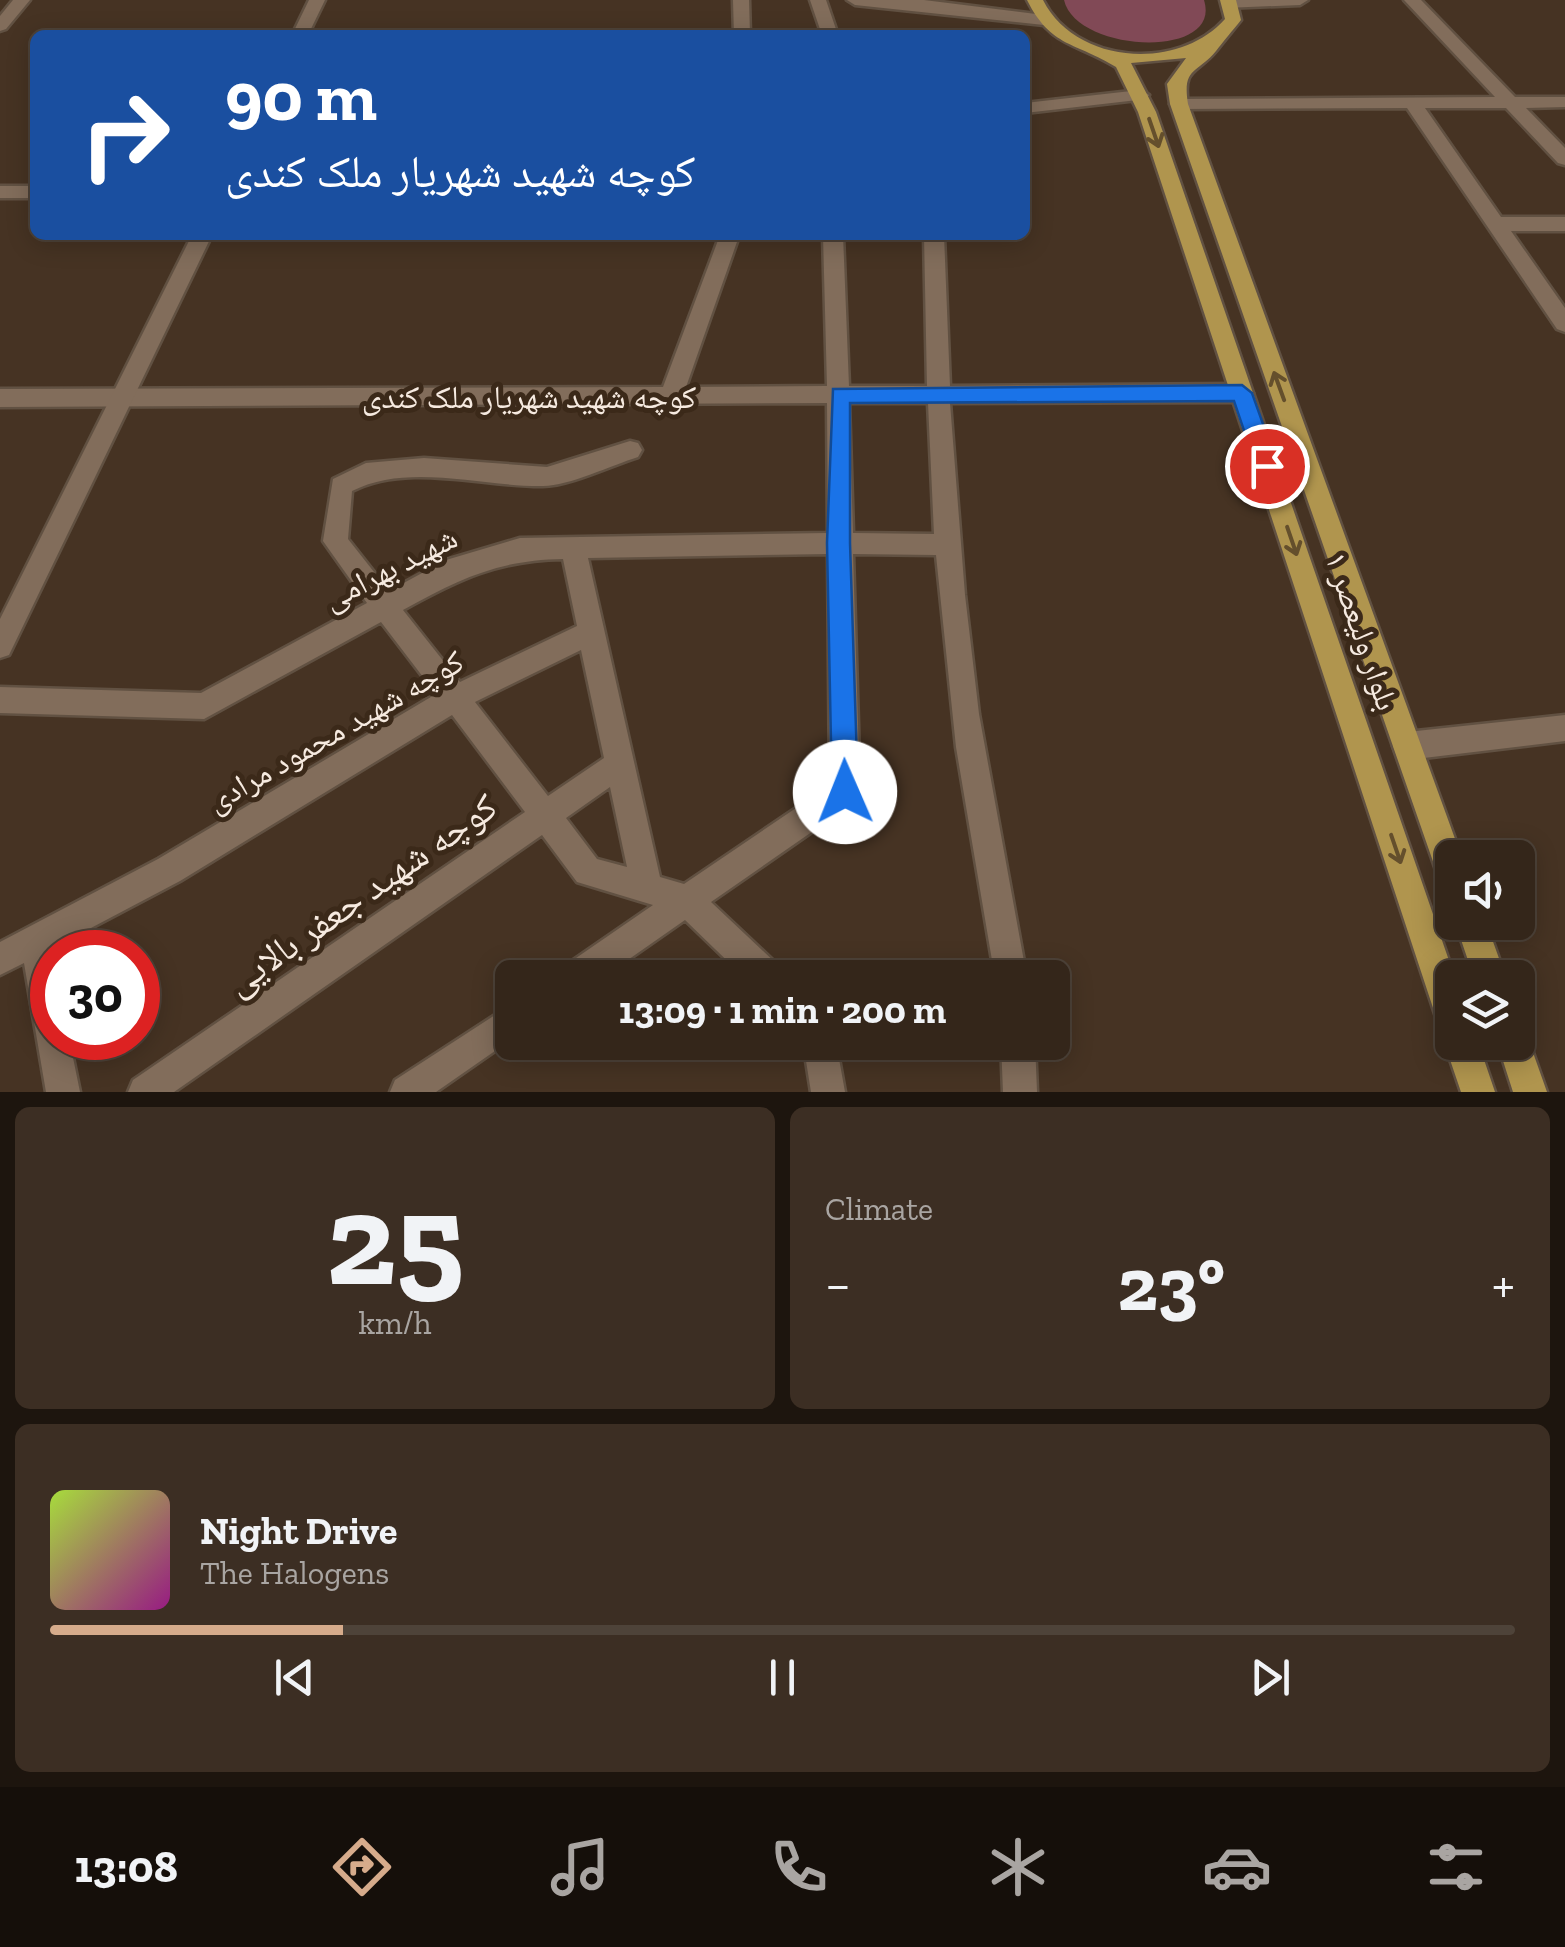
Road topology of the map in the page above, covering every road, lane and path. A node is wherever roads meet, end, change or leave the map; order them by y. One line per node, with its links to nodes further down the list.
1 (22, 0): 13 (street)
2 (317, 0): 14 (street)
3 (741, 0): 15 (street)
4 (818, 0): 16 (street)
5 (855, 0): 11 (street)
6 (936, 0): 11 (street)
7 (1034, 0): 12 (main road)
8 (1300, 0): 10 (street)
9 (1412, 0): 21 (street)
10 (1230, 2): 17 (main road)
11 (917, 4): 12 (street)
12 (1044, 20): 18 (main road)
13 (0, 26)
14 (302, 30)
15 (742, 30)
16 (828, 30)
17 (1210, 46): 18 (main road); 20 (main road)
18 (1105, 53): 19 (main road, بلوار ولیعصر ۱)
19 (1138, 90): 20 (main road); 24 (street); 35 (main road, بلوار ولیعصر ۱, one-way to 35)
20 (1177, 94): 23 (street); 51 (main road, بلوار ولیعصر ۱, one-way to 20)
21 (1511, 102): 22 (street); 23 (street); 25 (street)
22 (1565, 102)
23 (1412, 103): 28 (street)
24 (1030, 107)
25 (1565, 159)
26 (0, 192): 27 (street)
27 (30, 192)
28 (1498, 224): 29 (street); 34 (street)
29 (1565, 224)
30 (200, 240): 40 (street)
31 (730, 240): 38 (street)
32 (833, 240): 37 (street)
33 (934, 240): 36 (street)
34 (1565, 324)
35 (1242, 393): 36 (street, کوچه شهید شهریار ملک کندی); 63 (main road, بلوار ولیعصر ۱, one-way to 63)
36 (937, 394): 37 (street, کوچه شهید شهریار ملک کندی); 43 (street)
37 (840, 395): 38 (street, کوچه شهید شهریار ملک کندی); 42 (street)
38 (671, 396): 40 (street, کوچه شهید شهریار ملک کندی)
39 (0, 398): 40 (street, کوچه شهید شهریار ملک کندی)
40 (122, 399): 47 (street)
41 (630, 450): 45 (street)
42 (838, 543): 43 (street, شهید بهرامی); 44 (street, شهید بهرامی); 56 (street)
43 (946, 545): 62 (street)
44 (572, 548): 45 (street, شهید بهرامی); 46 (street)
45 (385, 606): 48 (street); 49 (street, شهید بهرامی)
46 (591, 632): 48 (street, کوچه شهید محمود مرادی); 52 (street)
47 (0, 646)
48 (455, 698): 53 (street); 57 (street, کوچه شهید محمود مرادی)
49 (0, 700)
50 (1565, 728): 51 (street)
51 (1407, 746): 54 (main road, بلوار ولیعصر ۱)
52 (622, 762): 53 (street, کوچه شهید جعفر بالایی); 55 (street)
53 (545, 815): 55 (street); 71 (street, کوچه شهید جعفر بالایی)
54 (1440, 840)
55 (648, 889): 56 (street)
56 (686, 900): 60 (street); 61 (street)
57 (55, 930)
58 (30, 943): 59 (street, کوچه شهید محمود مرادی)
59 (0, 959)
60 (600, 960)
61 (750, 960)
62 (1008, 960)
63 (1435, 966)
64 (495, 1032): 72 (street)
65 (58, 1060): 70 (street)
66 (822, 1060): 73 (street)
67 (1019, 1060): 74 (street)
68 (1467, 1060): 75 (main road)
69 (1519, 1060): 76 (main road)
70 (64, 1092)
71 (145, 1092)
72 (407, 1092)
73 (828, 1092)
74 (1020, 1092)
75 (1478, 1092)
76 (1530, 1092)

